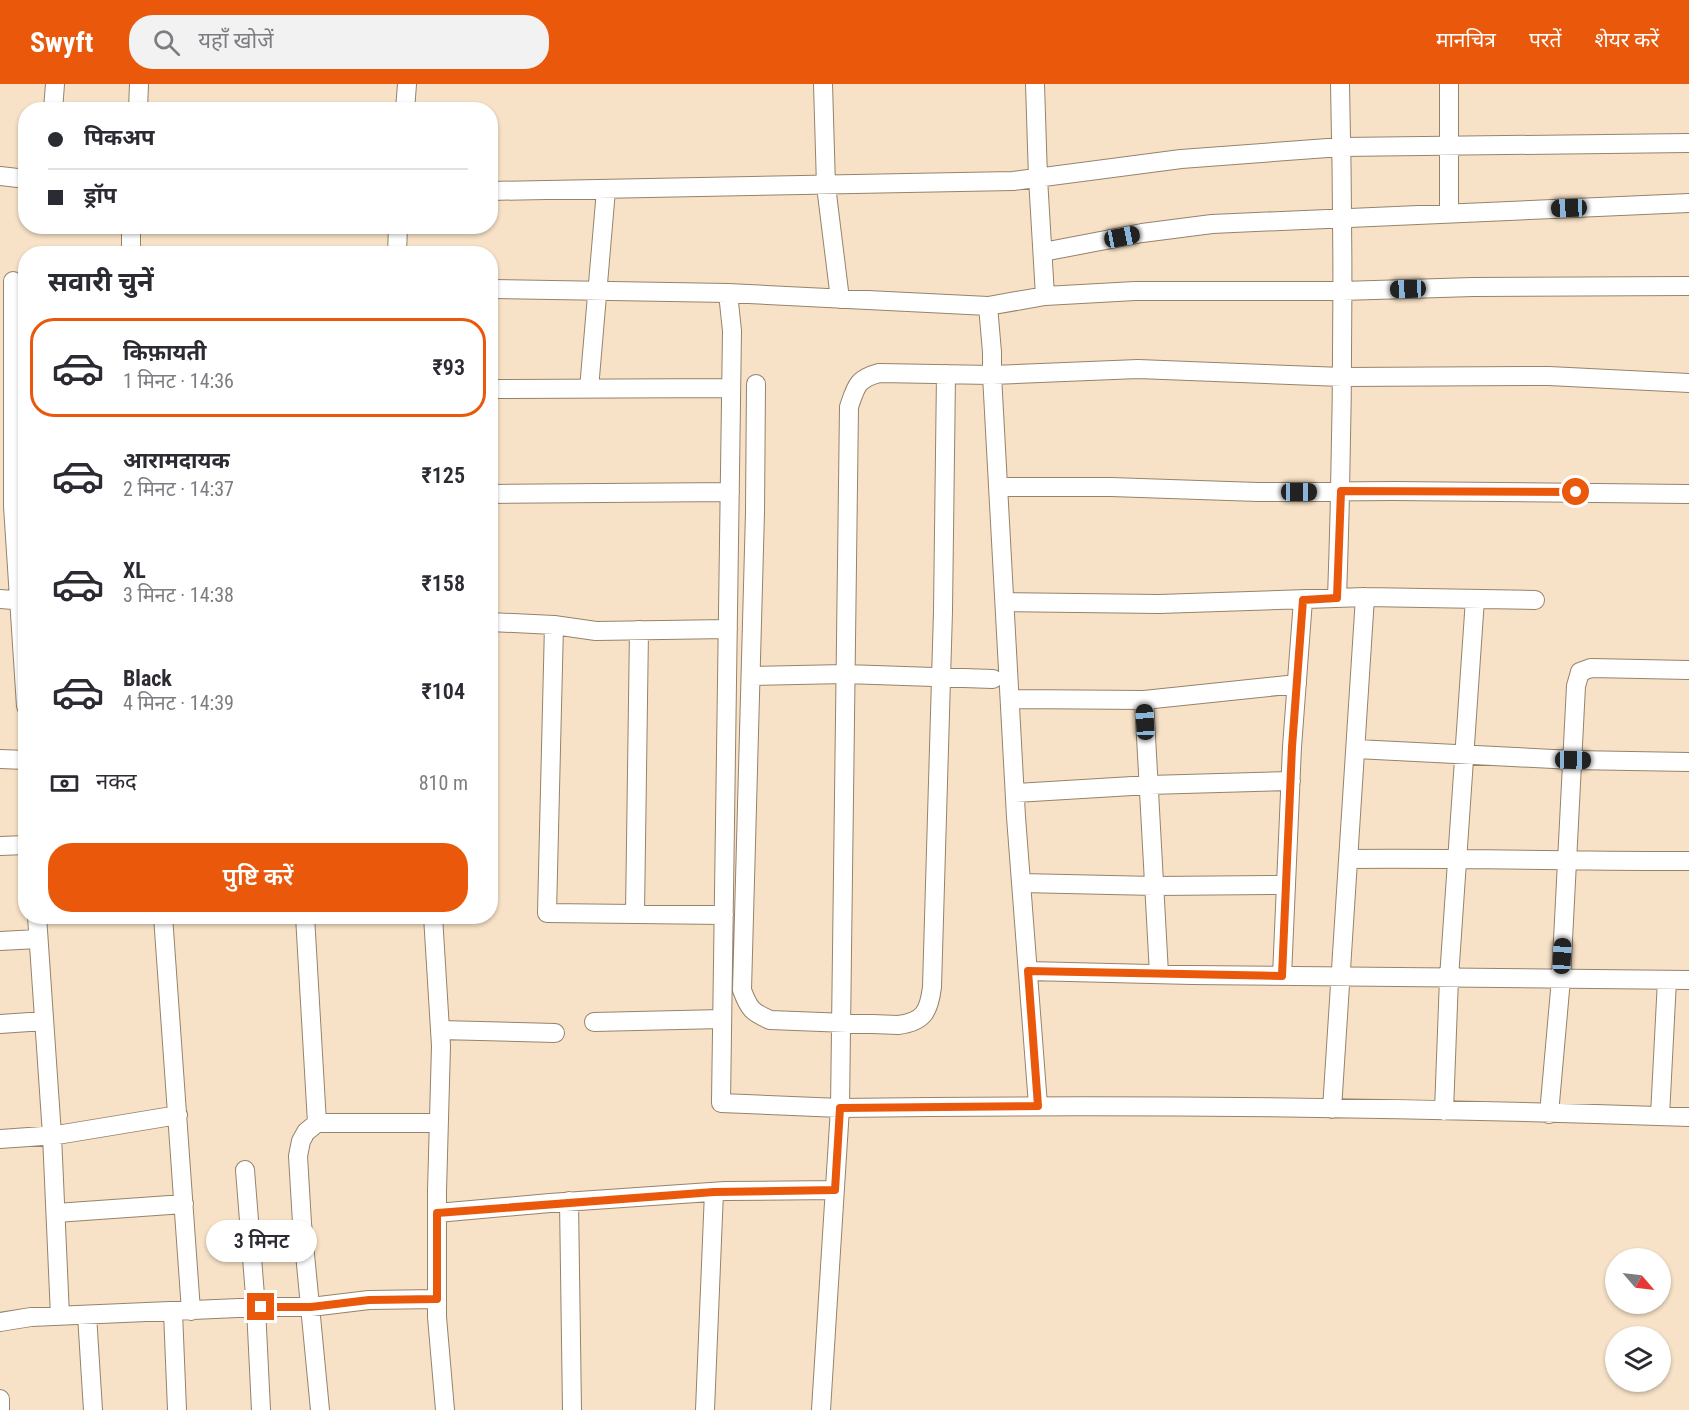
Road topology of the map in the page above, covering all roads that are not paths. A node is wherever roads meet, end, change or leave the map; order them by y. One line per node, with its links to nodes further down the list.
1 (56, 84): 8 (street)
2 (140, 84): 9 (street)
3 (407, 84): 10 (street)
4 (823, 84): 17 (street)
5 (1035, 84): 16 (street)
6 (1340, 84): 13 (street)
7 (1449, 84): 12 (street)
8 (54, 102)
9 (139, 102)
10 (406, 102)
11 (1689, 142): 12 (street)
12 (1450, 145): 13 (street); 21 (street)
13 (1341, 147): 16 (street); 22 (street)
14 (0, 176): 15 (street)
15 (18, 178)
16 (1038, 178): 17 (street); 23 (street)
17 (826, 186): 18 (street); 31 (street)
18 (606, 190): 19 (street); 28 (street)
19 (498, 192)
20 (1689, 203): 21 (street)
21 (1449, 213): 22 (street)
22 (1343, 219): 23 (street); 27 (street)
23 (1042, 252): 30 (street)
24 (13, 281): 38 (street)
25 (1689, 286): 27 (street)
26 (498, 290): 28 (street)
27 (1342, 291): 30 (street); 35 (street)
28 (597, 292): 29 (street); 41 (street)
29 (728, 293): 31 (street); 39 (street)
30 (1045, 296): 32 (street)
31 (840, 298): 32 (street)
32 (988, 306): 34 (street)
33 (946, 374): 34 (street); 62 (street); 64 (street)
34 (992, 375): 35 (street); 42 (street)
35 (1341, 377): 36 (street); 43 (street)
36 (1689, 382)
37 (756, 384): 63 (street)
38 (13, 387): 47 (street)
39 (731, 388): 41 (street); 44 (street)
40 (498, 389): 41 (street)
41 (589, 389)
42 (999, 487): 43 (street); 56 (street)
43 (1341, 491): 46 (street); 50 (street)
44 (730, 492): 45 (street); 59 (street)
45 (498, 494)
46 (1689, 494)
47 (13, 506): 48 (street)
48 (18, 554)
49 (1365, 597): 50 (street); 52 (street); 69 (street)
50 (1337, 598): 53 (street)
51 (0, 599): 55 (street)
52 (1475, 599): 54 (street); 70 (street)
53 (1303, 600): 56 (street); 66 (street)
54 (1535, 600)
55 (18, 601)
56 (1005, 602): 67 (street)
57 (498, 622): 58 (street)
58 (554, 625): 60 (street); 87 (street)
59 (728, 629): 60 (street); 88 (street)
60 (639, 630): 87 (street)
61 (1689, 670): 73 (street)
62 (845, 674): 63 (street); 64 (street); 106 (street)
63 (751, 676): 106 (street)
64 (941, 677): 65 (street); 106 (street)
65 (993, 679)
66 (1297, 684): 68 (street); 75 (street)
67 (1010, 699): 68 (street); 77 (street)
68 (1144, 700): 76 (street)
69 (1356, 749): 70 (street); 81 (street)
70 (1465, 755): 73 (street); 80 (street)
71 (0, 759): 72 (street)
72 (18, 760)
73 (1573, 760): 74 (street); 82 (street)
74 (1689, 762)
75 (1291, 781): 76 (street); 85 (street)
76 (1149, 785): 77 (street); 86 (street)
77 (1015, 793): 84 (street)
78 (18, 845): 79 (street)
79 (0, 846)
80 (1458, 858): 81 (street); 82 (street); 99 (street)
81 (1349, 859): 98 (street)
82 (1567, 861): 83 (street); 100 (street)
83 (1689, 861)
84 (1021, 883): 86 (street); 95 (street)
85 (1286, 885): 86 (street); 97 (street)
86 (1155, 886): 96 (street)
87 (635, 914): 88 (street)
88 (724, 915): 103 (street)
89 (37, 924): 93 (street)
90 (164, 924): 114 (street)
91 (305, 924): 118 (street)
92 (433, 924): 108 (street)
93 (38, 939): 94 (street); 104 (street)
94 (0, 941)
95 (1028, 971): 96 (street); 110 (street)
96 (1159, 974): 97 (street)
97 (1282, 976): 98 (street)
98 (1342, 977): 99 (street); 112 (street)
99 (1449, 978): 100 (street); 113 (street)
100 (1561, 979): 101 (street); 115 (street)
101 (1667, 980): 102 (street); 116 (street)
102 (1689, 980)
103 (722, 1019): 105 (street); 111 (street)
104 (44, 1021): 107 (street); 120 (street)
105 (594, 1022)
106 (841, 1022): 111 (street)
107 (0, 1024)
108 (440, 1030): 109 (street); 119 (street)
109 (555, 1033)
110 (1038, 1106): 111 (street); 112 (street)
111 (840, 1108): 123 (street)
112 (1332, 1109): 113 (street)
113 (1444, 1111): 115 (street)
114 (178, 1114): 120 (street); 126 (street)
115 (1549, 1114): 116 (street)
116 (1660, 1116): 117 (street)
117 (1689, 1117)
118 (317, 1123): 119 (street); 130 (street)
119 (439, 1123): 128 (street)
120 (52, 1135): 121 (street); 127 (street)
121 (0, 1139)
122 (245, 1170): 131 (street)
123 (835, 1190): 124 (street); 146 (street)
124 (714, 1192): 125 (street); 145 (street)
125 (569, 1201): 128 (street); 144 (street)
126 (184, 1204): 127 (street); 132 (street)
127 (56, 1213): 135 (street)
128 (437, 1213): 129 (street)
129 (437, 1299): 130 (street); 143 (street)
130 (311, 1307): 131 (street); 142 (street)
131 (256, 1308): 132 (street); 141 (street)
132 (191, 1311): 133 (street)
133 (173, 1312): 134 (street); 140 (street)
134 (87, 1315): 135 (street); 139 (street)
135 (60, 1316): 136 (street)
136 (0, 1322)
137 (0, 1399): 138 (street)
138 (0, 1410)
139 (93, 1410)
140 (177, 1410)
141 (261, 1410)
142 (320, 1410)
143 (445, 1410)
144 (572, 1410)
145 (705, 1410)
146 (821, 1410)

